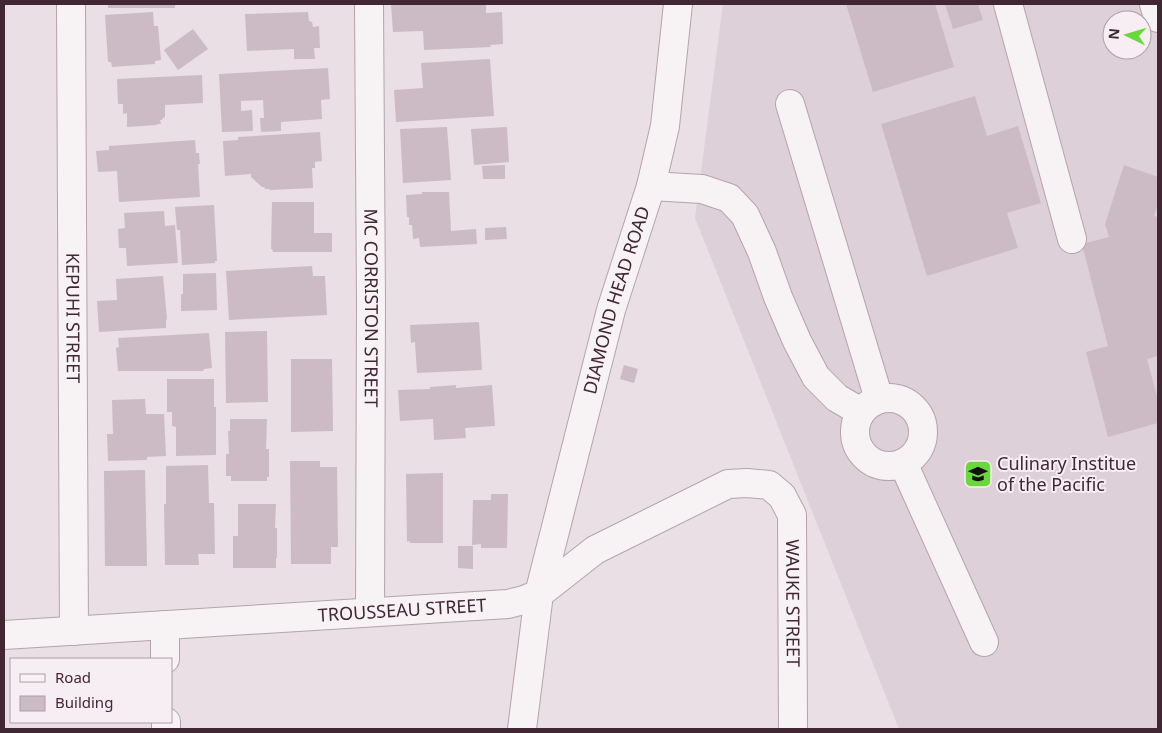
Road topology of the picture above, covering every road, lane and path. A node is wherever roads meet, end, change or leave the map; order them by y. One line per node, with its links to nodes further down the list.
1 (71, 4): 16 (street, KEPUHI STREET)
2 (369, 4): 14 (street, MC CORRISTON STREET)
3 (678, 4): 8 (street, DIAMOND HEAD ROAD)
4 (1008, 4): 9 (street)
5 (1154, 4): 6 (street)
6 (1158, 18)
7 (790, 104): 10 (street)
8 (651, 186): 10 (street); 13 (street, DIAMOND HEAD ROAD)
9 (1072, 239)
10 (870, 406): 11 (street); 11 (street)
11 (903, 463): 18 (street)
12 (769, 484): 13 (street, TROUSSEAU STREET); 21 (street, WAUKE STREET)
13 (539, 594): 14 (street, TROUSSEAU STREET); 20 (street, DIAMOND HEAD ROAD)
14 (370, 612): 15 (street, TROUSSEAU STREET)
15 (165, 625): 16 (street, TROUSSEAU STREET); 19 (street)
16 (74, 631): 17 (street, TROUSSEAU STREET)
17 (4, 635)
18 (984, 642)
19 (165, 658)
20 (522, 729)
21 (793, 729)

